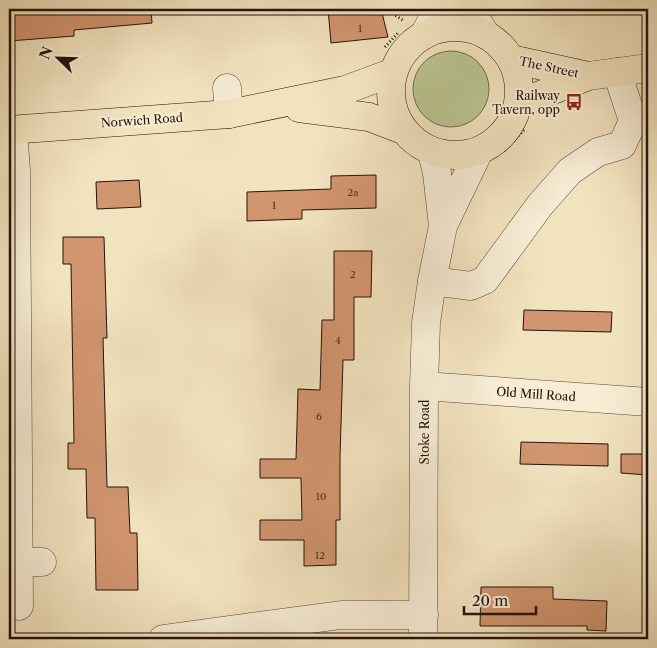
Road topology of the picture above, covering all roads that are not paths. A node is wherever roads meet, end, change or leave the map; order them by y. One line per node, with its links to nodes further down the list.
1 (438, 9): 3 (street)
2 (470, 9): 4 (street)
3 (415, 28): 4 (main road, The Street); 7 (main road, The Street)
4 (485, 34): 5 (main road, The Street)
5 (510, 59): 9 (main road, The Street); 11 (main road, The Street)
6 (648, 68): 8 (main road, The Street)
7 (394, 72): 10 (main road, Norwich Road); 13 (main road, The Street)
8 (617, 72): 9 (main road, The Street); 17 (street)
9 (588, 76): 11 (main road, The Street)
10 (275, 105): 12 (main road, Norwich Road); 13 (main road, Norwich Road)
11 (522, 116): 15 (main road, The Street)
12 (11, 130): 20 (street)
13 (403, 130): 14 (main road, The Street)
14 (432, 152): 15 (main road, The Street); 16 (street, Stoke Road)
15 (491, 152): 16 (street, Stoke Road)
16 (443, 226): 17 (street, Stoke Road)
17 (432, 281): 18 (street, Stoke Road)
18 (424, 386): 19 (street, Old Mill Road); 22 (street, Stoke Road)
19 (648, 402)
20 (23, 562): 21 (street)
21 (19, 606)
22 (423, 627): 23 (street)
23 (161, 639)

